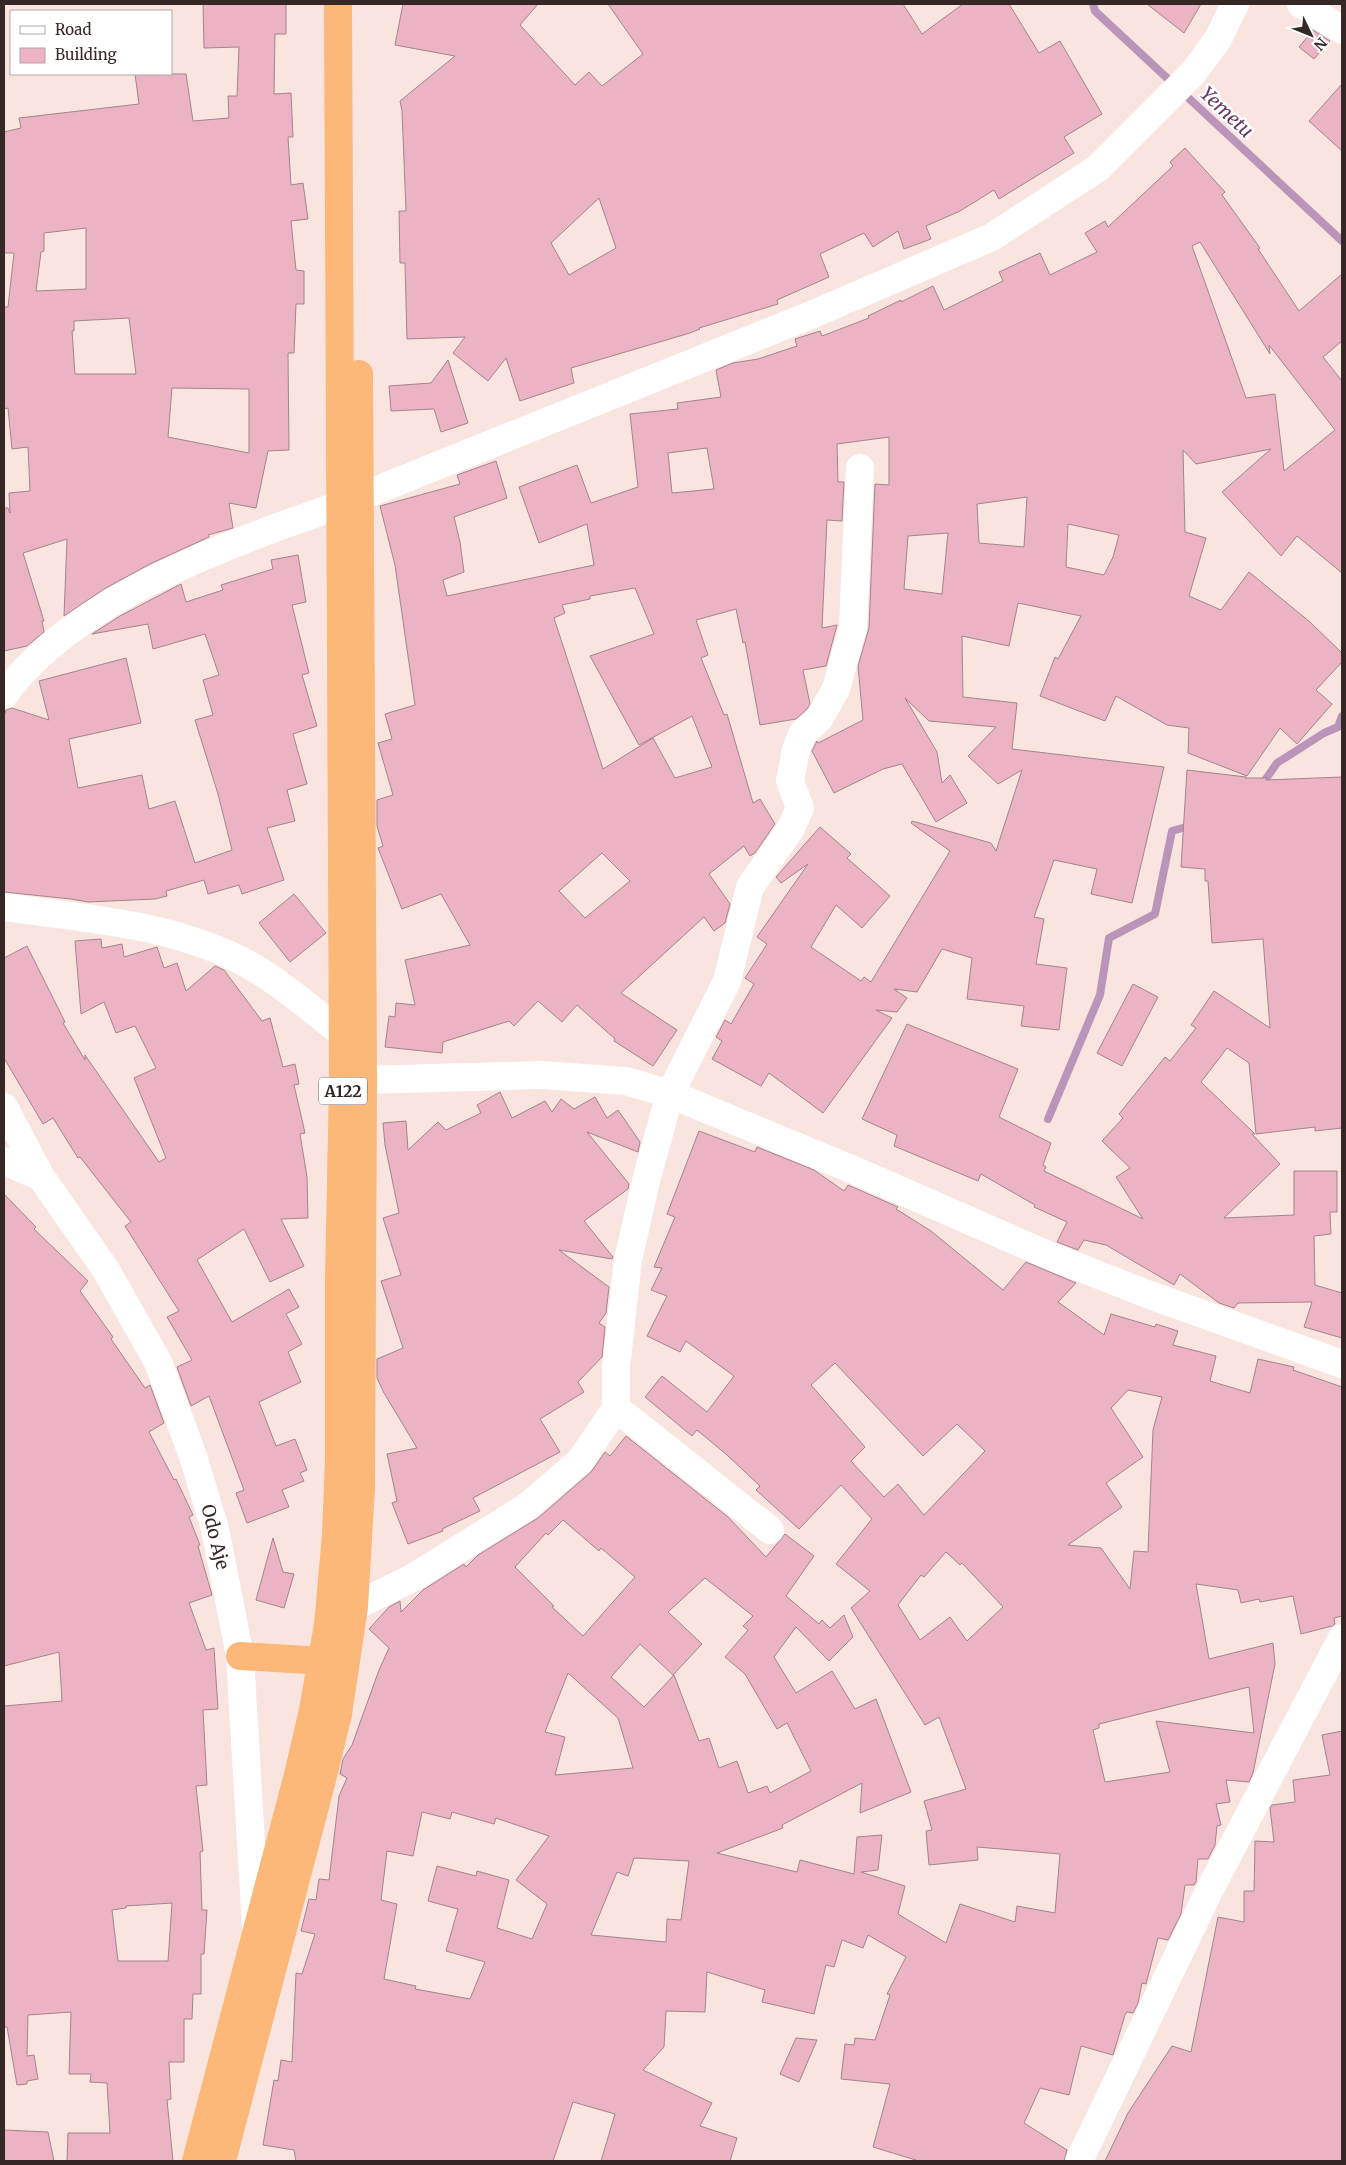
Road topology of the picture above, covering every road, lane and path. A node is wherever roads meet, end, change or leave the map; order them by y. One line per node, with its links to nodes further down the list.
1 (338, 4): 7 (highway, A122)
2 (356, 4): 7 (highway, A122)
3 (1235, 4): 7 (street)
4 (1301, 4): 5 (street)
5 (1342, 30)
6 (860, 468): 12 (street)
7 (350, 501): 8 (street); 10 (highway, A122); 11 (highway, A122)
8 (4, 695)
9 (4, 907): 10 (street)
10 (343, 1034): 19 (highway, A122)
11 (362, 1080): 12 (street); 19 (highway, A122)
12 (670, 1094): 16 (street); 17 (street)
13 (4, 1106): 15 (street, Odo Aje)
14 (4, 1160): 15 (street, Odo Aje)
15 (41, 1178): 21 (street, Odo Aje)
16 (1342, 1364)
17 (616, 1408): 18 (street); 19 (street)
18 (770, 1530)
19 (342, 1610): 22 (highway, A122)
20 (1342, 1638): 26 (street)
21 (240, 1656): 22 (highway); 23 (street, Odo Aje)
22 (334, 1661): 23 (highway, A122); 25 (highway, A122)
23 (256, 1936): 24 (highway, A122)
24 (196, 2161)
25 (222, 2161)
26 (1079, 2161)

